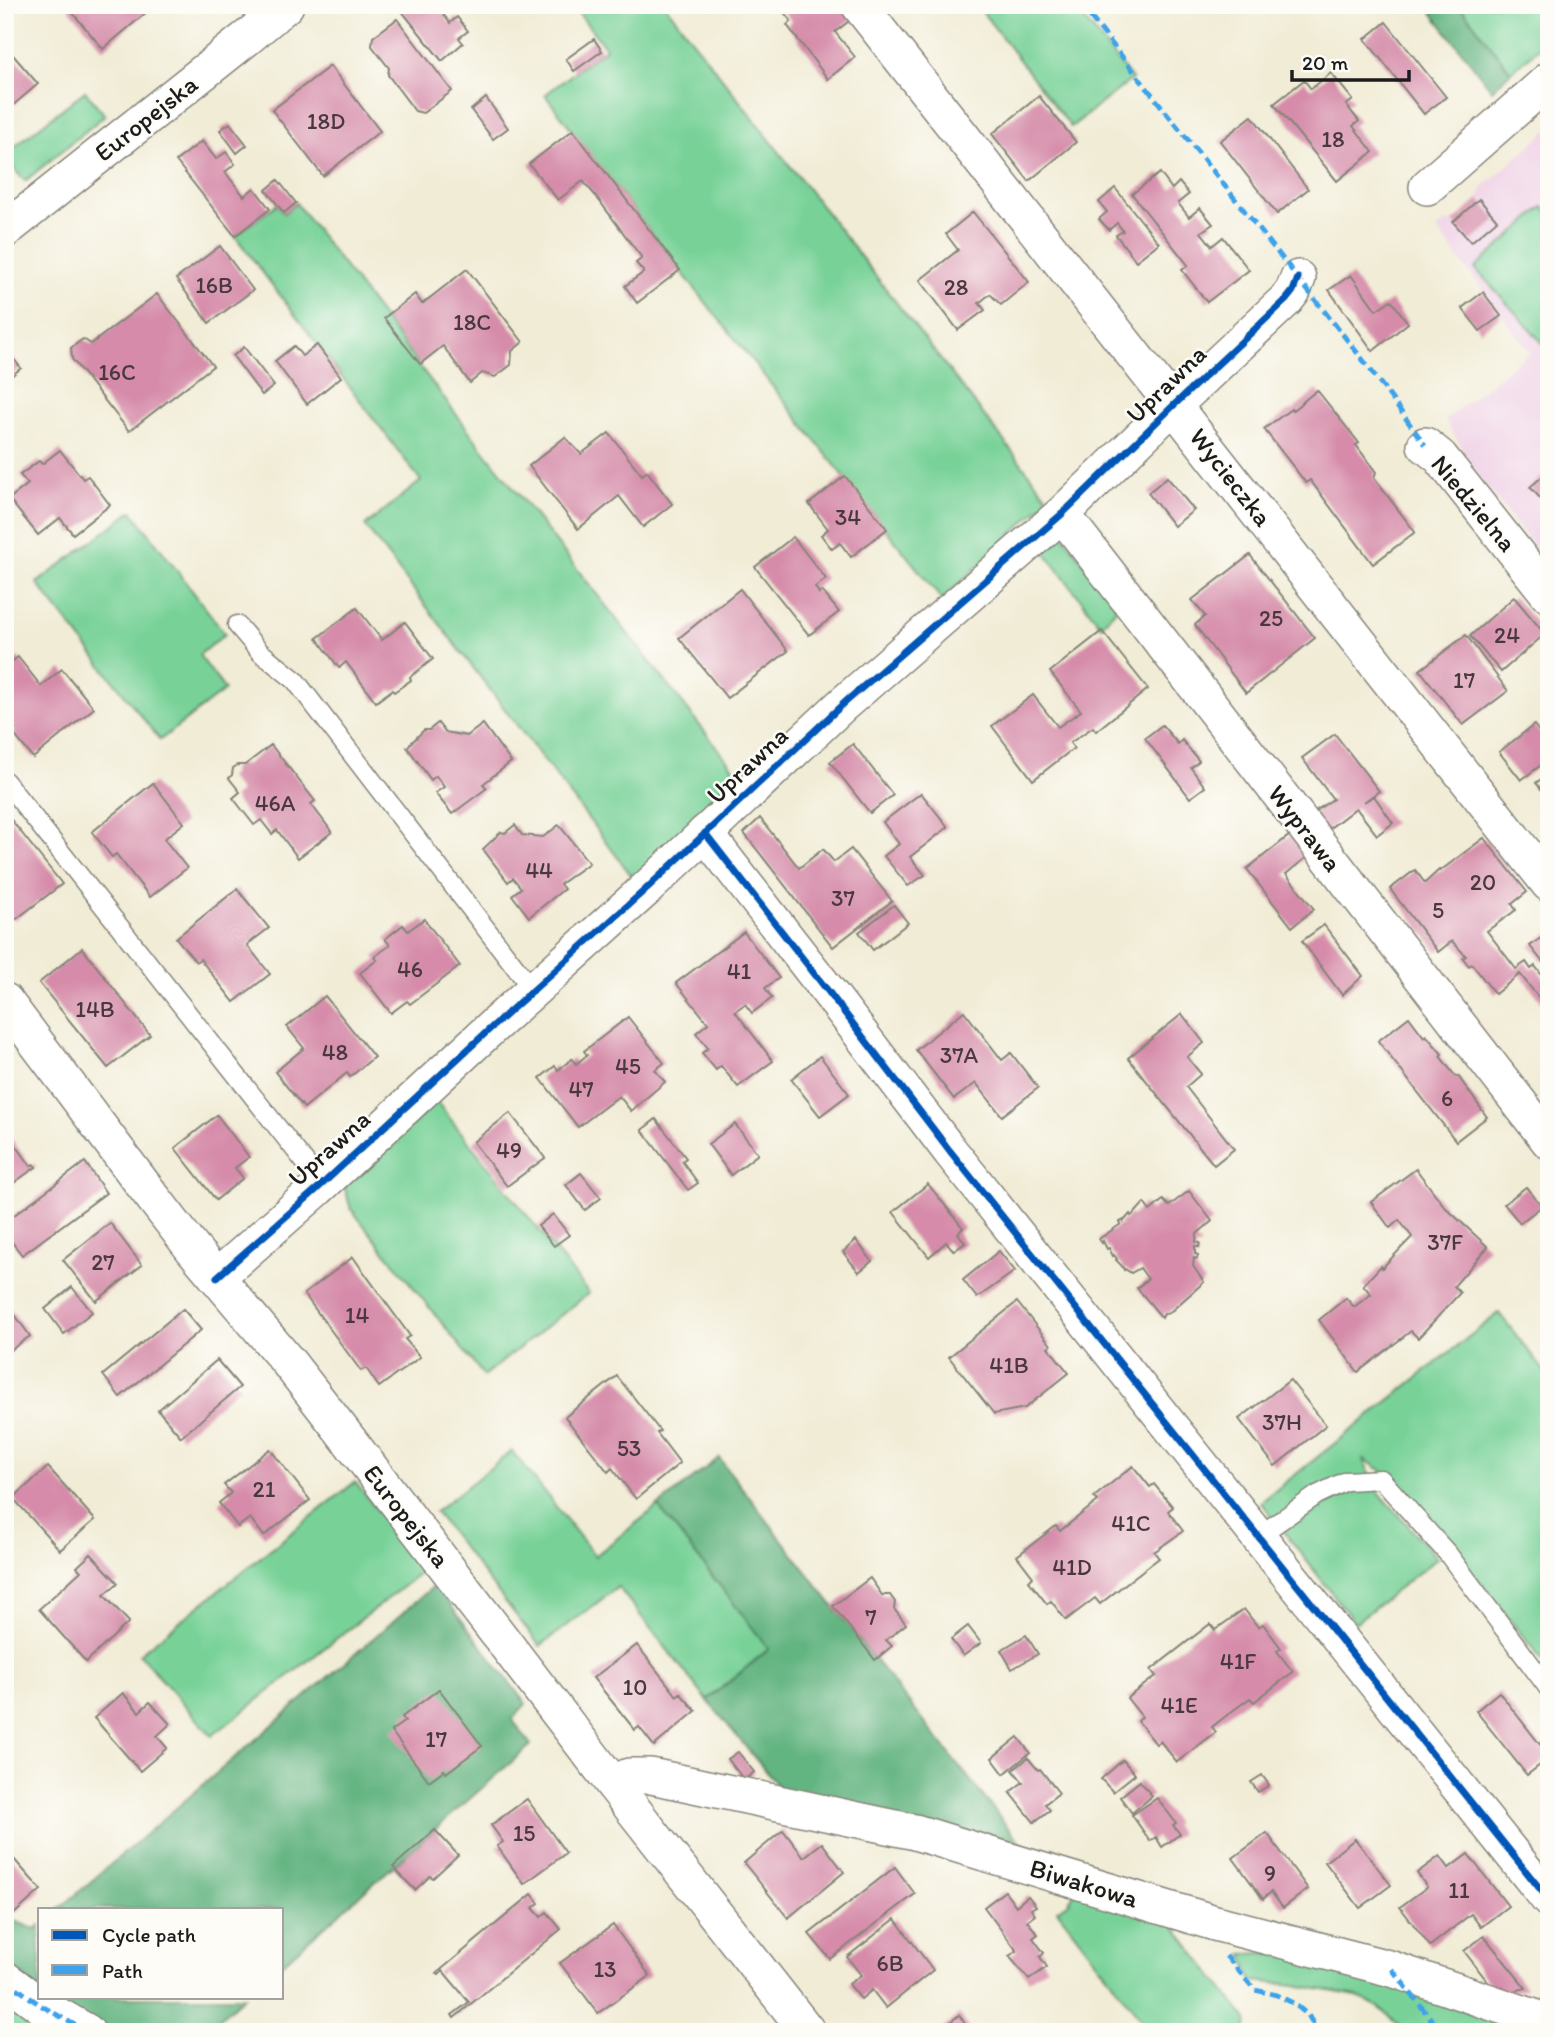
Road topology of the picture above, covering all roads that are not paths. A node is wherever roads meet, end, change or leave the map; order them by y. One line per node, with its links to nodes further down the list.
1 (286, 5): 5 (street, Europejska)
2 (859, 5): 7 (street, Wycieczka)
3 (1549, 80): 4 (street)
4 (1427, 187)
5 (5, 230)
6 (1298, 278): 7 (street, Uprawna)
7 (1174, 405): 9 (street, Uprawna); 14 (street, Wycieczka)
8 (1425, 445): 10 (street, Niedzielna)
9 (1062, 514): 13 (street, Uprawna); 17 (street, Wyprawa)
10 (1549, 595)
11 (237, 625): 15 (lane)
12 (5, 781): 18 (lane)
13 (705, 833): 15 (street, Uprawna); 20 (street)
14 (1549, 884)
15 (533, 990): 18 (street, Uprawna)
16 (5, 1001): 19 (street, Europejska)
17 (1549, 1142)
18 (322, 1184): 19 (street, Uprawna)
19 (217, 1277): 22 (street, Europejska)
20 (1258, 1537): 21 (lane); 23 (street)
21 (1549, 1689)
22 (613, 1784): 25 (street, Biwakowa); 27 (street, Europejska)
23 (1549, 1900)
24 (5, 1979): 26 (street)
25 (1549, 2022)
26 (87, 2032)
27 (808, 2032)

